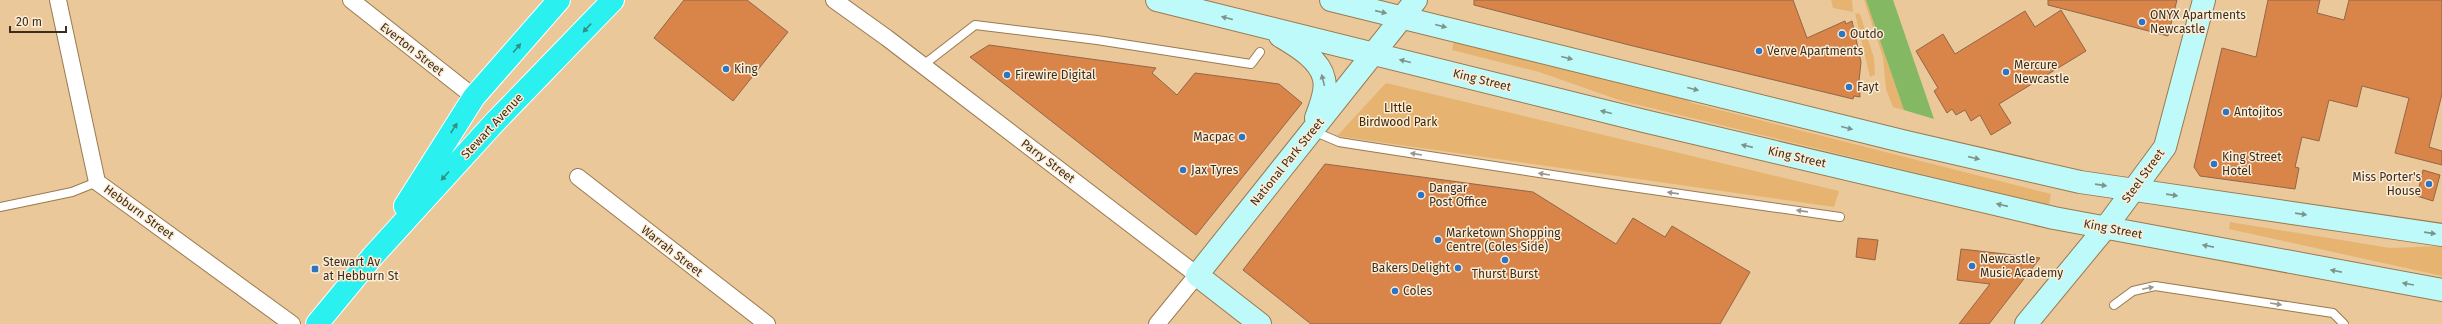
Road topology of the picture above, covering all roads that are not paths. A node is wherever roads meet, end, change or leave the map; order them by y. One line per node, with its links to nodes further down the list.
1 (58, 0): 18 (street, Hebburn Street)
2 (351, 0): 15 (street, Everton Street)
3 (559, 0): 15 (highway, Stewart Avenue, one-way to 3)
4 (613, 0): 24 (highway, Stewart Avenue, one-way to 24)
5 (834, 0): 14 (street, Parry Street)
6 (1157, 0): 11 (main road, King Street, one-way to 6)
7 (1331, 0): 10 (main road, one-way to 10)
8 (1416, 0): 10 (main road, National Park Street)
9 (2204, 0): 19 (main road, Steel Street)
10 (1403, 17): 13 (main road, National Park Street); 19 (main road, one-way to 19)
11 (1265, 28): 13 (main road, King Street); 16 (main road, one-way to 11)
12 (1260, 52): 14 (lane)
13 (1374, 53): 16 (main road, National Park Street); 22 (main road, King Street, one-way to 13)
14 (922, 66): 25 (street, Parry Street)
15 (474, 97): 24 (highway, Stewart Avenue, one-way to 15)
16 (1312, 131): 21 (lane, one-way to 16); 25 (main road, National Park Street)
17 (578, 177): 30 (street, Warrah Street)
18 (97, 182): 20 (lane); 28 (street, Hebburn Street)
19 (2134, 190): 22 (main road, Steel Street); 23 (main road, one-way to 23)
20 (0, 207)
21 (1840, 217)
22 (2106, 227): 26 (main road, King Street, one-way to 22); 33 (main road, Steel Street)
23 (2442, 235)
24 (373, 256): 29 (highway, Stewart Avenue)
25 (1197, 275): 31 (street, National Park Street); 32 (main road, Parry Street)
26 (2442, 290)
27 (2114, 305): 34 (lane, one-way to 34)
28 (292, 324)
29 (317, 324)
30 (767, 324)
31 (1157, 324)
32 (1260, 324)
33 (2026, 324)
34 (2344, 324)

